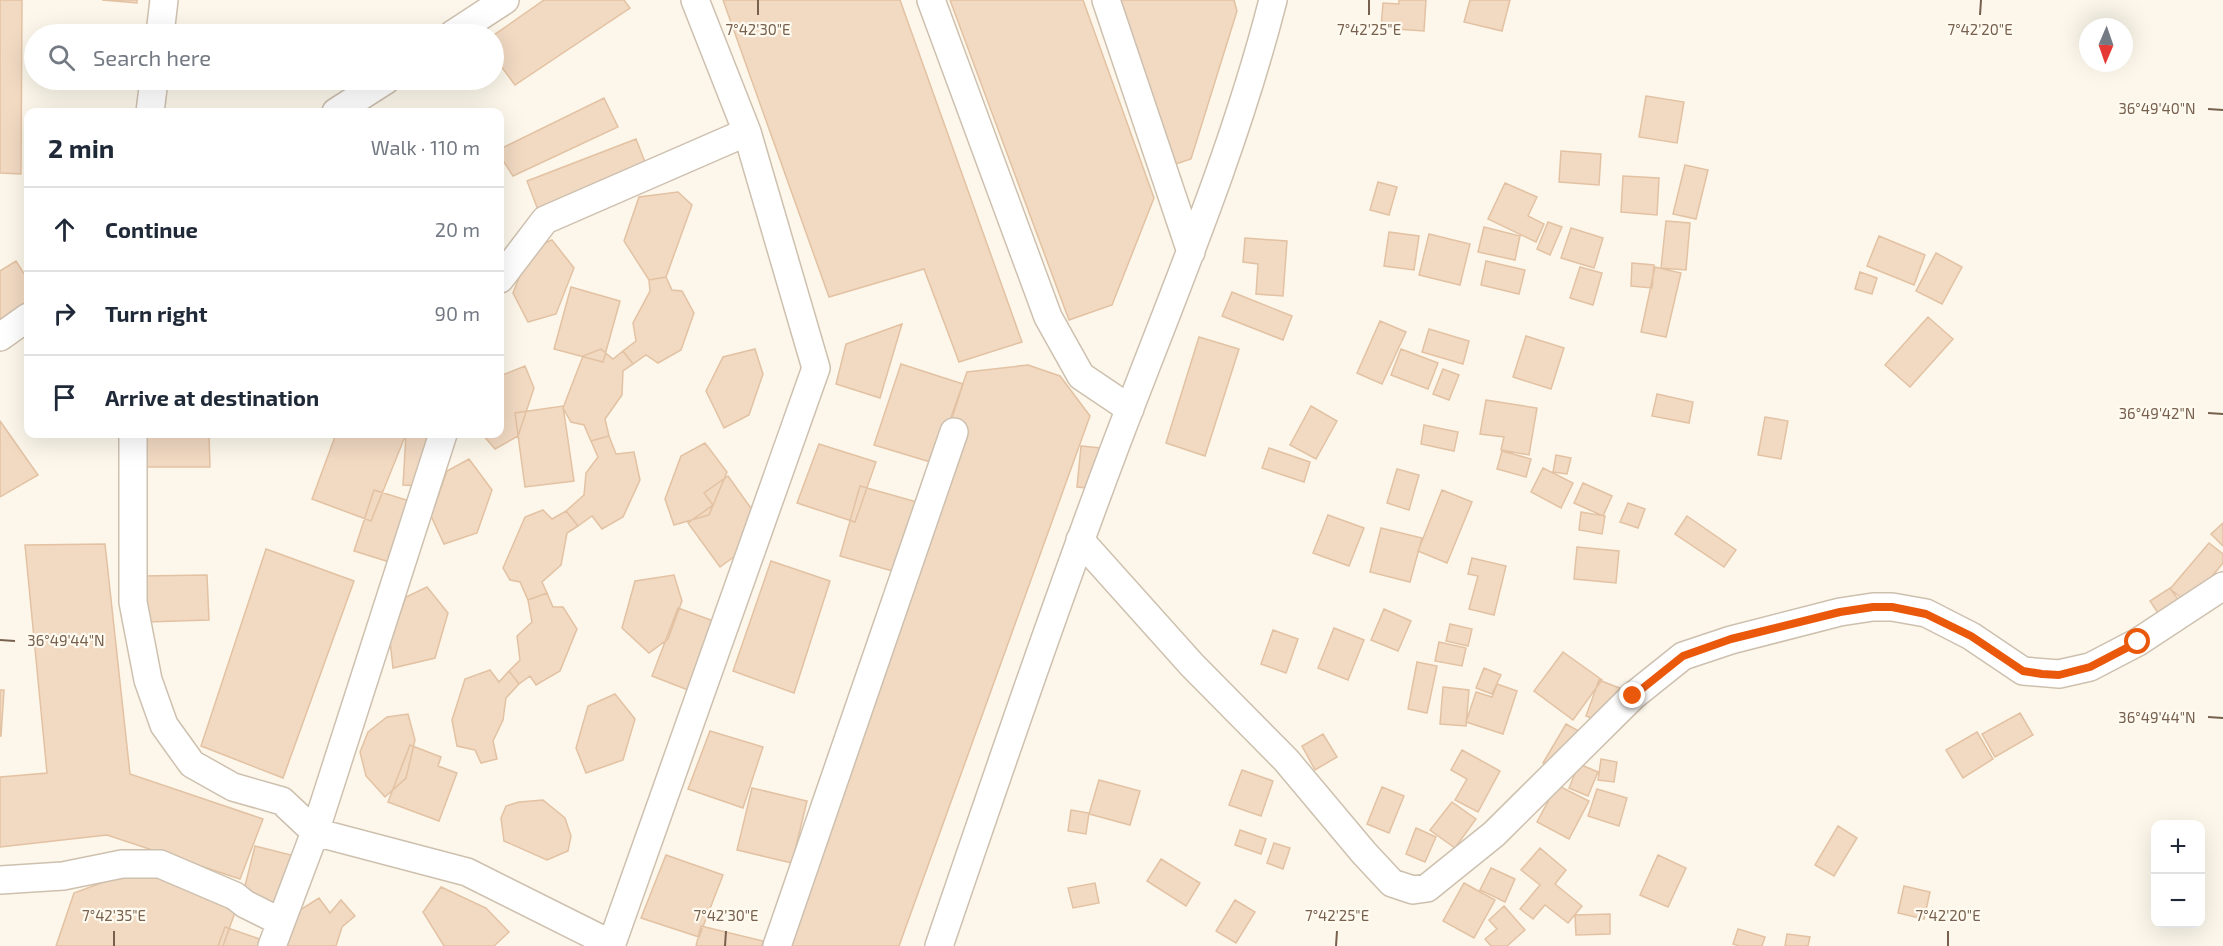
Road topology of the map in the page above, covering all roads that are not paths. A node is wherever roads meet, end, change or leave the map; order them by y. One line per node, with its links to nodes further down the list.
1 (164, 0): 7 (street)
2 (506, 0): 8 (street)
3 (695, 0): 13 (street)
4 (931, 0): 18 (street)
5 (1106, 0): 14 (street)
6 (1273, 0): 14 (street)
7 (161, 24)
8 (469, 24)
9 (153, 90): 11 (street)
10 (370, 90): 12 (street)
11 (150, 108)
12 (342, 108)
13 (747, 132): 15 (street); 27 (street)
14 (1191, 252): 18 (street)
15 (504, 274)
16 (24, 320): 17 (street)
17 (0, 337)
18 (1130, 409): 22 (street)
19 (954, 432): 28 (street)
20 (134, 438): 24 (street)
21 (442, 438): 24 (street)
22 (1080, 540): 23 (street); 29 (street)
23 (2223, 586)
24 (315, 832): 26 (street); 27 (street)
25 (0, 880): 26 (street)
26 (277, 934)
27 (611, 945)
28 (777, 946)
29 (939, 946)

